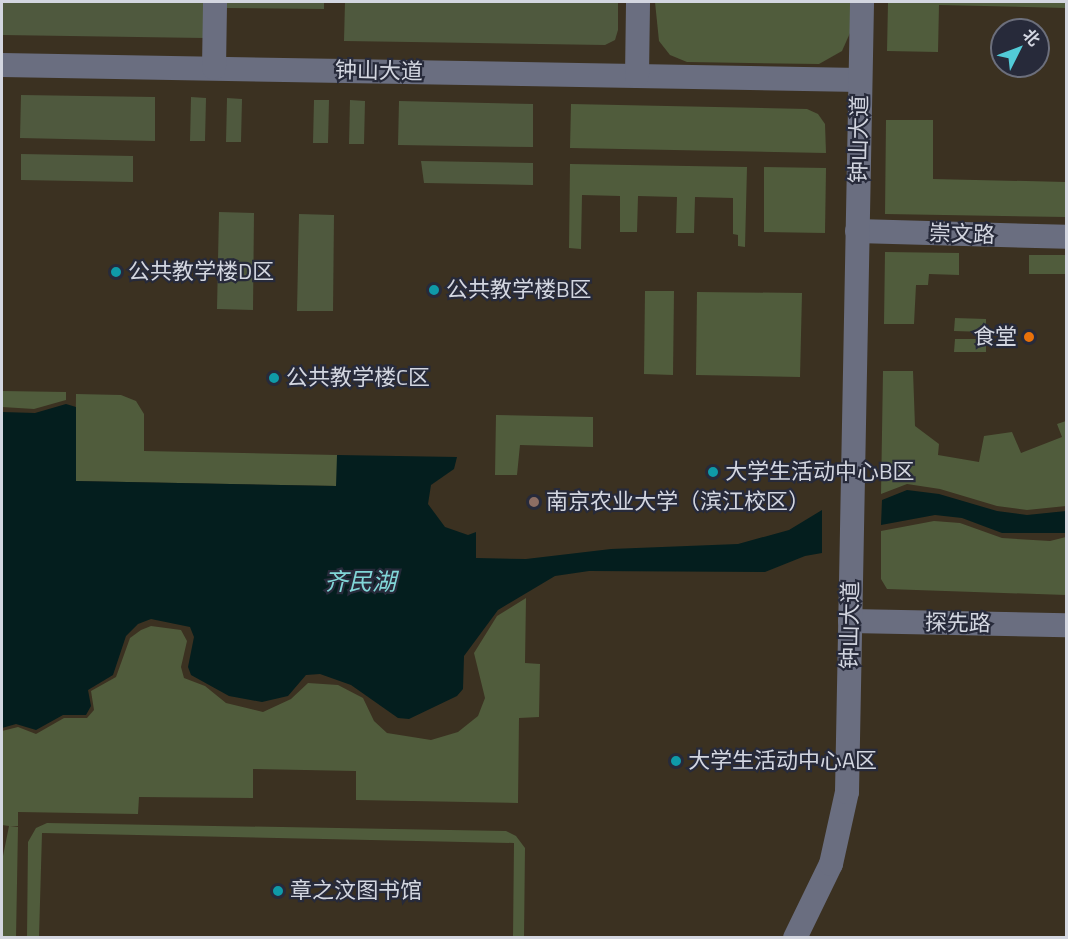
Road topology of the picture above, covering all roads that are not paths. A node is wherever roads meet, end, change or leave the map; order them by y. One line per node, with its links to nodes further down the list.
1 (215, 2): 5 (lane)
2 (638, 2): 6 (lane)
3 (861, 2): 7 (lane)
4 (2, 64): 5 (lane, 钟山大道)
5 (214, 68): 6 (lane, 钟山大道)
6 (637, 76): 7 (lane, 钟山大道)
7 (860, 80): 8 (lane, 钟山大道)
8 (857, 231): 9 (lane, 崇文路); 10 (lane, 钟山大道)
9 (1066, 237)
10 (850, 621): 11 (lane, 探先路); 12 (lane, 钟山大道)
11 (1066, 625)
12 (795, 938)

